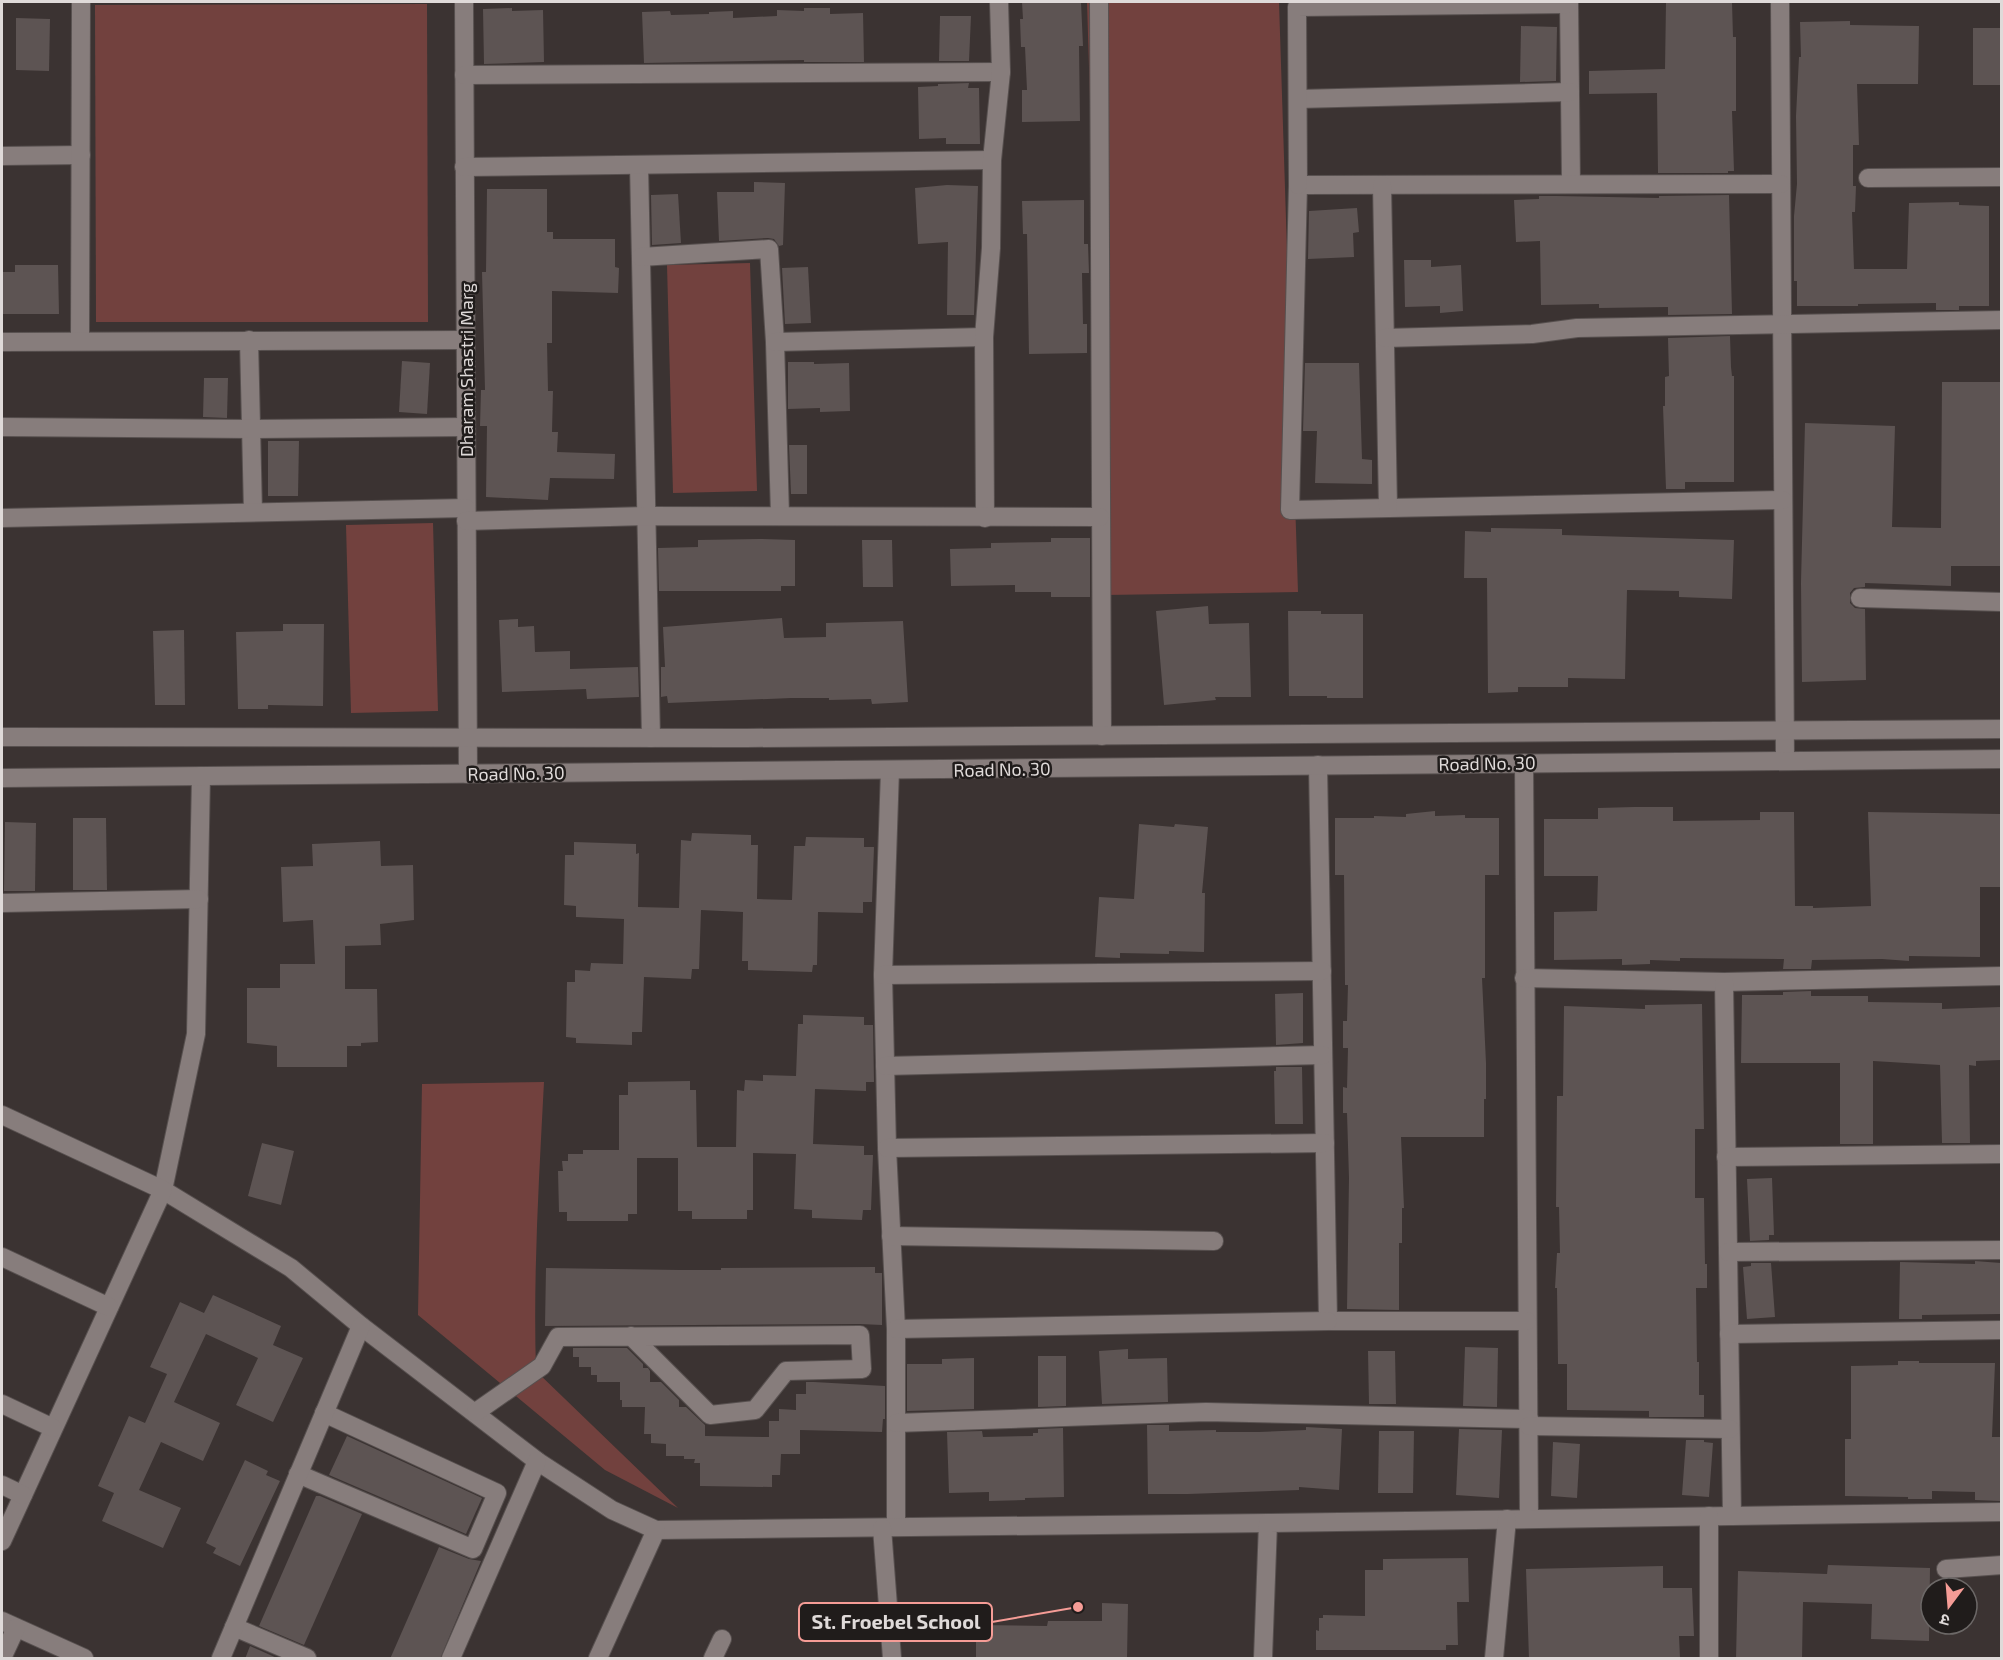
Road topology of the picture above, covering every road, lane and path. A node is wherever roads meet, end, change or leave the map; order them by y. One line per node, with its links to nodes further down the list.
1 (81, 2): 11 (street)
2 (464, 2): 8 (street, Dharam Shastri Marg)
3 (999, 2): 7 (street)
4 (1099, 2): 41 (street)
5 (1780, 2): 19 (street)
6 (1569, 3): 9 (street); 10 (street)
7 (1001, 72): 8 (street); 13 (street)
8 (464, 75): 15 (street, Dharam Shastri Marg)
9 (1570, 92): 10 (street); 18 (street)
10 (1298, 99): 20 (street)
11 (81, 155): 12 (street); 29 (street)
12 (2, 156)
13 (992, 160): 14 (street); 25 (street)
14 (639, 165): 15 (street); 22 (street)
15 (464, 167): 28 (street, Dharam Shastri Marg)
16 (2001, 177): 17 (street)
17 (1868, 178)
18 (1571, 184): 19 (street); 21 (street)
19 (1781, 184): 24 (street)
20 (1298, 185): 21 (street); 36 (street)
21 (1382, 185): 26 (street)
22 (641, 256): 31 (street); 40 (street)
23 (2001, 320): 24 (street)
24 (1782, 324): 26 (street); 35 (street)
25 (984, 336): 31 (street); 43 (street)
26 (1385, 338): 36 (street)
27 (249, 340): 28 (street); 29 (street); 34 (street)
28 (465, 340): 33 (street, Dharam Shastri Marg)
29 (80, 341): 30 (street)
30 (2, 342)
31 (775, 342): 39 (street)
32 (2, 427): 34 (street)
33 (466, 427): 34 (street); 38 (street, Dharam Shastri Marg)
34 (251, 429): 37 (street)
35 (1783, 500): 36 (street); 47 (street)
36 (1388, 507)
37 (253, 512): 38 (street); 42 (street)
38 (466, 514): 40 (street); 50 (street, Dharam Shastri Marg)
39 (780, 515): 40 (street); 43 (street)
40 (646, 516): 51 (street)
41 (1100, 517): 43 (street); 48 (street)
42 (2, 518)
43 (985, 518)
44 (1860, 598): 45 (street)
45 (2001, 602)
46 (2001, 729): 47 (street, Road No. 30)
47 (1785, 730): 48 (street, Road No. 30); 53 (street)
48 (1102, 736): 51 (street, Road No. 30)
49 (2, 737): 50 (street, Road No. 30)
50 (468, 738): 51 (street, Road No. 30); 57 (street, Dharam Shastri Marg)
51 (651, 738)
52 (2001, 759): 53 (street, Road No. 30)
53 (1785, 760): 54 (street, Road No. 30)
54 (1524, 763): 55 (street, Road No. 30); 65 (street)
55 (1318, 765): 56 (street, Road No. 30); 62 (street)
56 (890, 770): 57 (street, Road No. 30); 63 (street)
57 (468, 774): 58 (street, Road No. 30)
58 (201, 776): 59 (street, Road No. 30); 60 (street)
59 (2, 778)
60 (199, 899): 61 (street); 74 (street)
61 (2, 903)
62 (1322, 971): 63 (street); 67 (street)
63 (883, 975): 68 (street)
64 (2001, 976): 66 (street)
65 (1524, 978): 66 (street); 82 (street)
66 (1724, 982): 73 (street)
67 (1323, 1055): 68 (street); 70 (street)
68 (885, 1066): 71 (street)
69 (2, 1115): 74 (street)
70 (1325, 1143): 71 (street); 81 (street)
71 (886, 1148): 75 (street)
72 (2001, 1154): 73 (street)
73 (1726, 1157): 78 (street)
74 (163, 1190): 80 (street); 83 (street)
75 (891, 1236): 76 (street); 84 (street)
76 (1214, 1241)
77 (2001, 1250): 78 (street)
78 (1728, 1252): 86 (street)
79 (2, 1257): 80 (street)
80 (109, 1307): 93 (street)
81 (1328, 1321): 82 (street); 84 (street)
82 (1527, 1321): 92 (street)
83 (361, 1326): 89 (street); 90 (street)
84 (896, 1329): 91 (street)
85 (2001, 1330): 86 (street)
86 (1729, 1334): 94 (street)
87 (631, 1336): 87 (street); 89 (street)
88 (2, 1404): 93 (street)
89 (476, 1412): 95 (street)
90 (324, 1413): 96 (street); 96 (street)
91 (896, 1423): 92 (street); 105 (street)
92 (1528, 1423): 94 (street); 102 (street)
93 (53, 1428): 98 (street)
94 (1730, 1429): 101 (street)
95 (537, 1461): 106 (street); 117 (street)
96 (298, 1474): 111 (street)
97 (2, 1485): 98 (street)
98 (23, 1495): 107 (street)
99 (2001, 1512): 101 (street)
100 (1709, 1516): 101 (street); 102 (street); 123 (street)
101 (1732, 1516)
102 (1529, 1519): 103 (street)
103 (1507, 1520): 104 (street); 122 (street)
104 (1268, 1523): 105 (street); 121 (street)
105 (889, 1528): 106 (street); 120 (street)
106 (656, 1530): 118 (street)
107 (2, 1541)
108 (2001, 1565): 109 (street)
109 (1946, 1569)
110 (9, 1625): 113 (street); 114 (street)
111 (234, 1627): 115 (street); 116 (street)
112 (722, 1639): 119 (street)
113 (2, 1659)
114 (84, 1659)
115 (221, 1659)
116 (308, 1659)
117 (451, 1659)
118 (598, 1659)
119 (713, 1659)
120 (891, 1659)
121 (1263, 1659)
122 (1494, 1659)
123 (1708, 1659)

